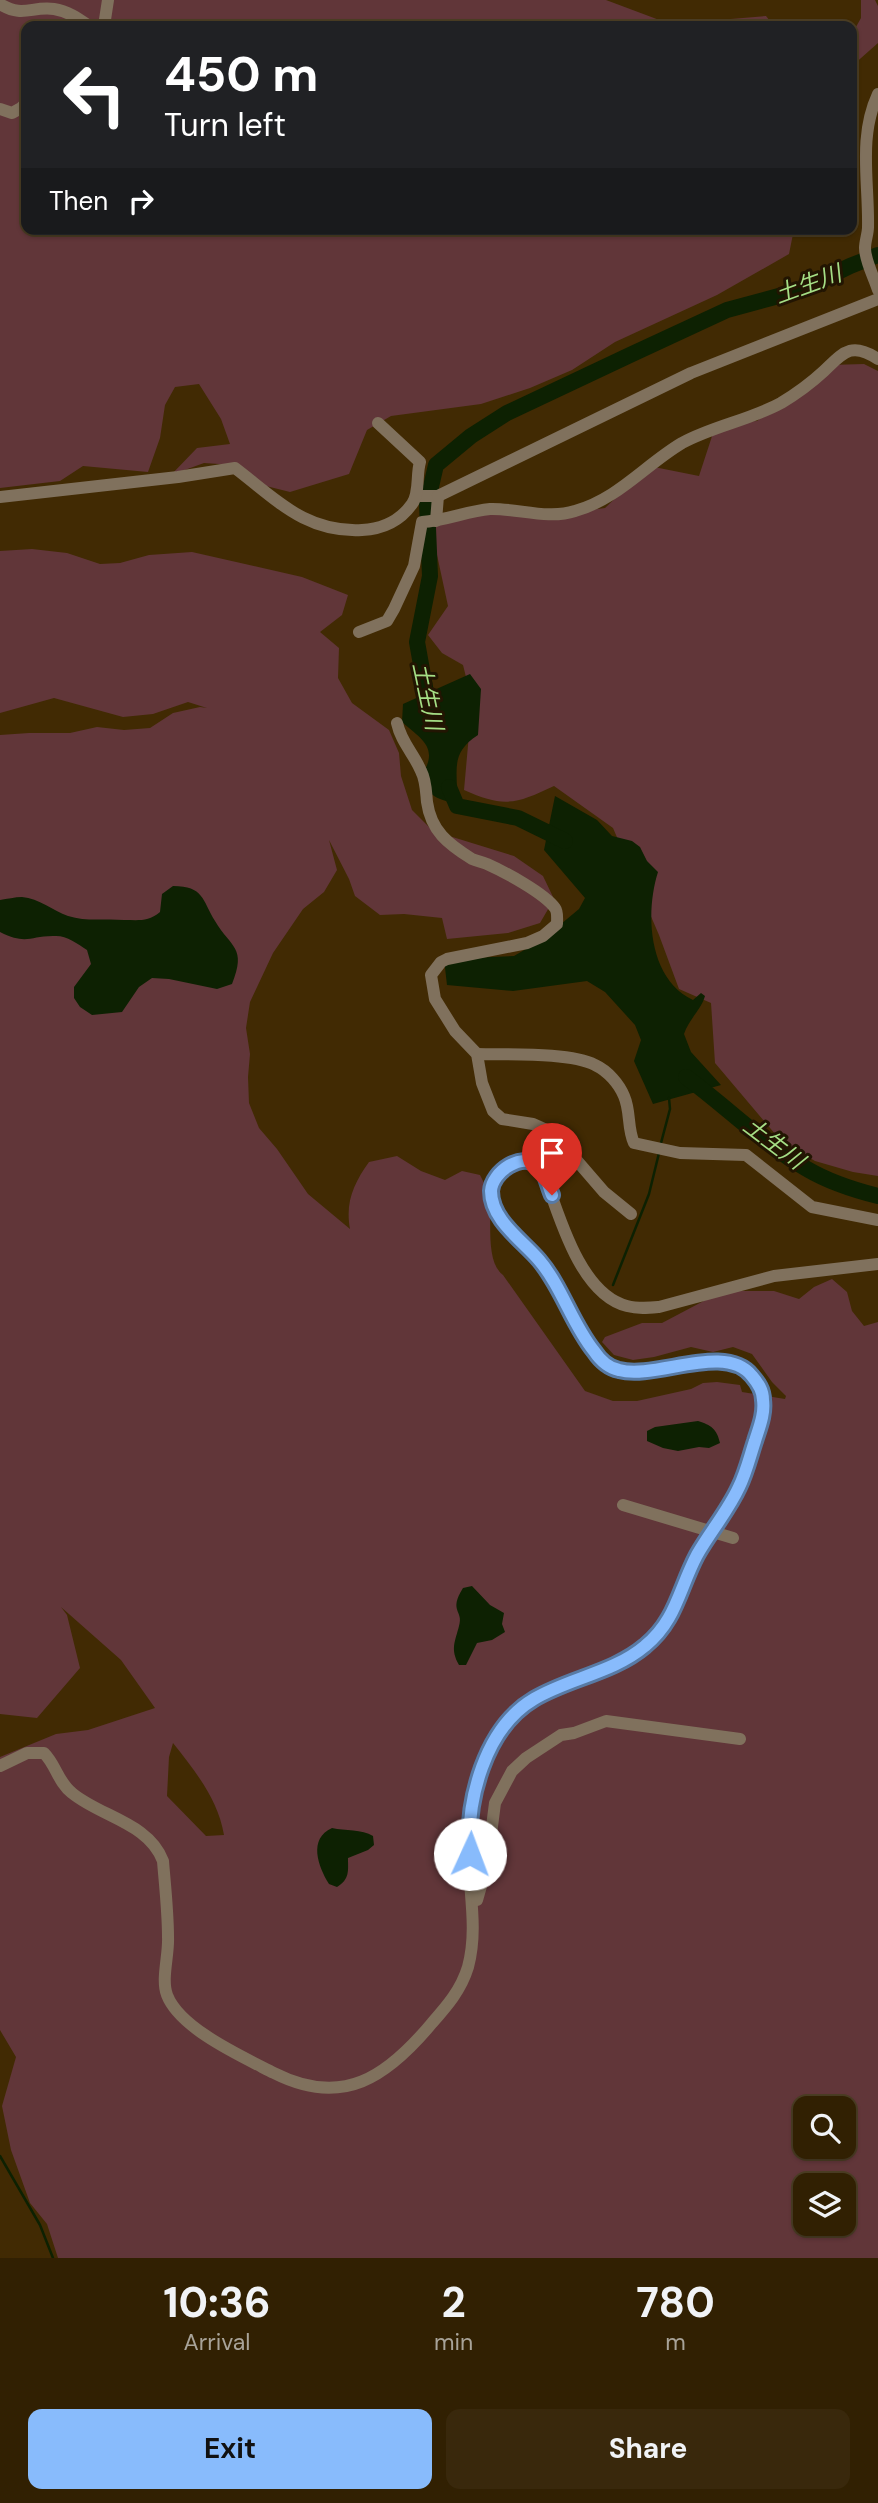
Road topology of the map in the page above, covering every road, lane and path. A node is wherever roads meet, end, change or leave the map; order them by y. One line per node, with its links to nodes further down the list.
1 (108, 0): 4 (street)
2 (1, 9): 3 (street)
3 (82, 21)
4 (105, 21)
5 (878, 94): 9 (street)
6 (21, 108): 7 (street)
7 (0, 109)
8 (878, 243): 9 (street)
9 (864, 250): 10 (street)
10 (878, 290)
11 (878, 299): 15 (street)
12 (878, 359): 17 (street)
13 (379, 423): 14 (street)
14 (416, 496): 15 (street); 16 (street)
15 (436, 496): 17 (street)
16 (0, 497)
17 (436, 521): 18 (street)
18 (359, 632)
19 (397, 723): 20 (street)
20 (477, 1054): 21 (street); 22 (street)
21 (631, 1214)
22 (878, 1220)
23 (878, 1264): 28 (street)
24 (623, 1505): 25 (street, bridge)
25 (733, 1538)
26 (740, 1740): 28 (street)
27 (0, 1766): 28 (street)
28 (473, 1917)

